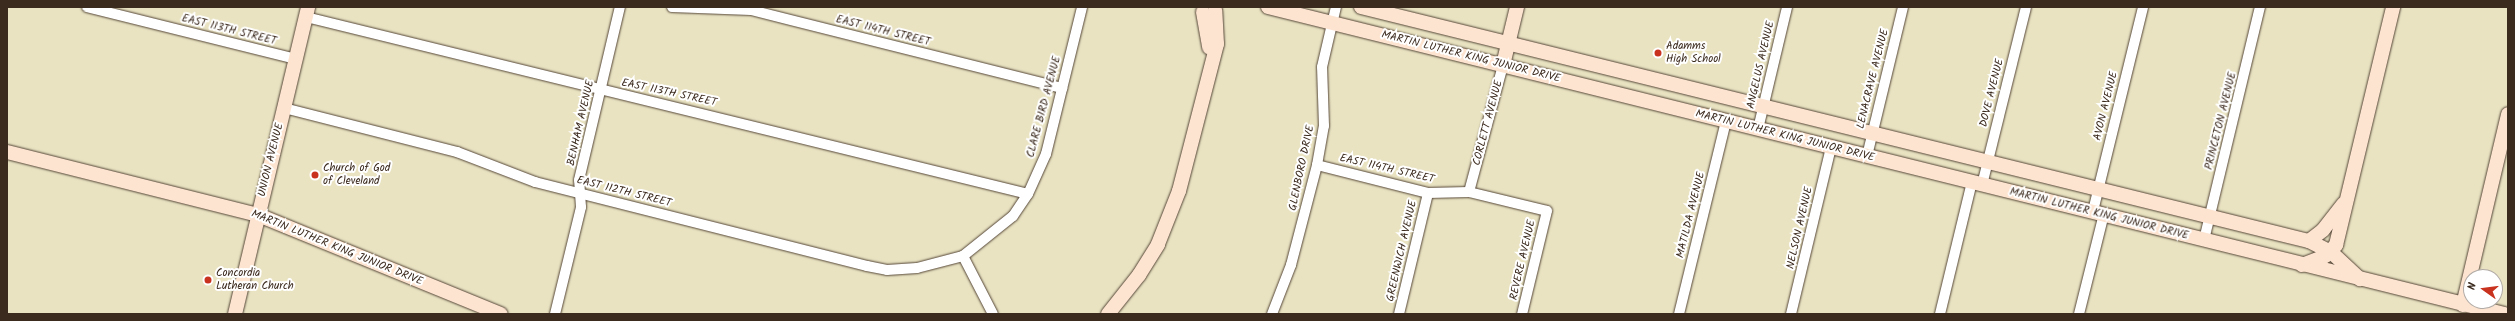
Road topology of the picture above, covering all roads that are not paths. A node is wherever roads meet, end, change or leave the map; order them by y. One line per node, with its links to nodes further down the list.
1 (87, 7): 19 (street, EAST 113TH STREET)
2 (620, 7): 22 (street, BENHAM AVENUE)
3 (672, 7): 21 (street, EAST 114TH STREET)
4 (1082, 7): 21 (street, CLARE BIRD AVENUE)
5 (1268, 7): 17 (main road, MARTIN LUTHER KING JUNIOR DRIVE)
6 (1336, 7): 17 (street, GLENBORO DRIVE)
7 (1362, 7): 18 (main road, MARTIN LUTHER KING JUNIOR DRIVE)
8 (1517, 7): 18 (main road, CORLETT AVENUE)
9 (1787, 7): 23 (street, ANGELUS AVENUE)
10 (1903, 7): 28 (street, LENACRAVE AVENUE)
11 (2026, 7): 32 (street, DOVE AVENUE)
12 (2142, 7): 35 (street, AVON AVENUE)
13 (2260, 7): 44 (street, PRINCETON AVENUE)
14 (2393, 7): 40 (main road)
15 (1208, 9): 58 (main road)
16 (307, 12): 19 (main road, UNION AVENUE); 22 (street, EAST 113TH STREET)
17 (1332, 24): 20 (main road, MARTIN LUTHER KING JUNIOR DRIVE); 33 (street, GLENBORO DRIVE)
18 (1508, 45): 20 (main road, CORLETT AVENUE); 23 (main road, MARTIN LUTHER KING JUNIOR DRIVE)
19 (296, 59): 24 (main road, UNION AVENUE)
20 (1503, 65): 26 (main road, MARTIN LUTHER KING JUNIOR DRIVE); 36 (street, CORLETT AVENUE)
21 (1062, 88): 39 (street, CLARE BIRD AVENUE)
22 (600, 91): 37 (street, BENHAM AVENUE); 39 (street, EAST 113TH STREET)
23 (1763, 107): 27 (street, ANGELUS AVENUE); 28 (main road, MARTIN LUTHER KING JUNIOR DRIVE)
24 (284, 108): 37 (street, EAST 112TH STREET); 43 (main road, UNION AVENUE)
25 (2508, 114): 50 (main road)
26 (1726, 121): 27 (main road, MARTIN LUTHER KING JUNIOR DRIVE); 62 (street, MATILDA AVENUE)
27 (1758, 129): 29 (main road, MARTIN LUTHER KING JUNIOR DRIVE)
28 (1872, 134): 31 (street, LENACRAVE AVENUE); 32 (main road, MARTIN LUTHER KING JUNIOR DRIVE)
29 (1831, 147): 31 (main road, MARTIN LUTHER KING JUNIOR DRIVE); 63 (street, NELSON AVENUE)
30 (7, 152): 43 (main road, MARTIN LUTHER KING JUNIOR DRIVE)
31 (1867, 156): 34 (main road, MARTIN LUTHER KING JUNIOR DRIVE)
32 (1988, 162): 34 (street, DOVE AVENUE); 35 (main road, MARTIN LUTHER KING JUNIOR DRIVE)
33 (1317, 165): 38 (street, EAST 114TH STREET); 59 (street, GLENBORO DRIVE)
34 (1977, 183): 42 (main road, MARTIN LUTHER KING JUNIOR DRIVE); 64 (street, DOVE AVENUE)
35 (2098, 190): 42 (street, AVON AVENUE); 44 (main road, MARTIN LUTHER KING JUNIOR DRIVE)
36 (1469, 192): 38 (street, EAST 114TH STREET); 41 (street, EAST 114TH STREET)
37 (581, 193): 48 (street, EAST 112TH STREET); 56 (street, BENHAM AVENUE)
38 (1428, 193): 60 (street, GREENWICH AVENUE)
39 (1028, 194): 48 (street, CLARE BIRD AVENUE)
40 (2347, 199): 46 (main road); 47 (main road)
41 (1547, 211): 61 (street, REVERE AVENUE)
42 (2099, 213): 45 (main road, MARTIN LUTHER KING JUNIOR DRIVE); 65 (street, AVON AVENUE)
43 (258, 215): 54 (main road, UNION AVENUE); 55 (main road, MARTIN LUTHER KING JUNIOR DRIVE)
44 (2209, 218): 45 (street, PRINCETON AVENUE); 46 (main road, MARTIN LUTHER KING JUNIOR DRIVE)
45 (2204, 240): 49 (main road, MARTIN LUTHER KING JUNIOR DRIVE)
46 (2309, 241): 47 (main road, MARTIN LUTHER KING JUNIOR DRIVE)
47 (2333, 249): 49 (main road); 51 (main road)
48 (963, 256): 57 (street)
49 (2301, 265): 51 (main road, MARTIN LUTHER KING JUNIOR DRIVE)
50 (2471, 269)
51 (2362, 280): 52 (main road, MARTIN LUTHER KING JUNIOR DRIVE)
52 (2463, 305)
53 (2481, 309): 66 (main road, MARTIN LUTHER KING JUNIOR DRIVE)
54 (235, 314)
55 (501, 314)
56 (555, 314)
57 (993, 314)
58 (1108, 314)
59 (1272, 314)
60 (1399, 314)
61 (1522, 314)
62 (1679, 314)
63 (1791, 314)
64 (1940, 314)
65 (2080, 314)
66 (2504, 314)

